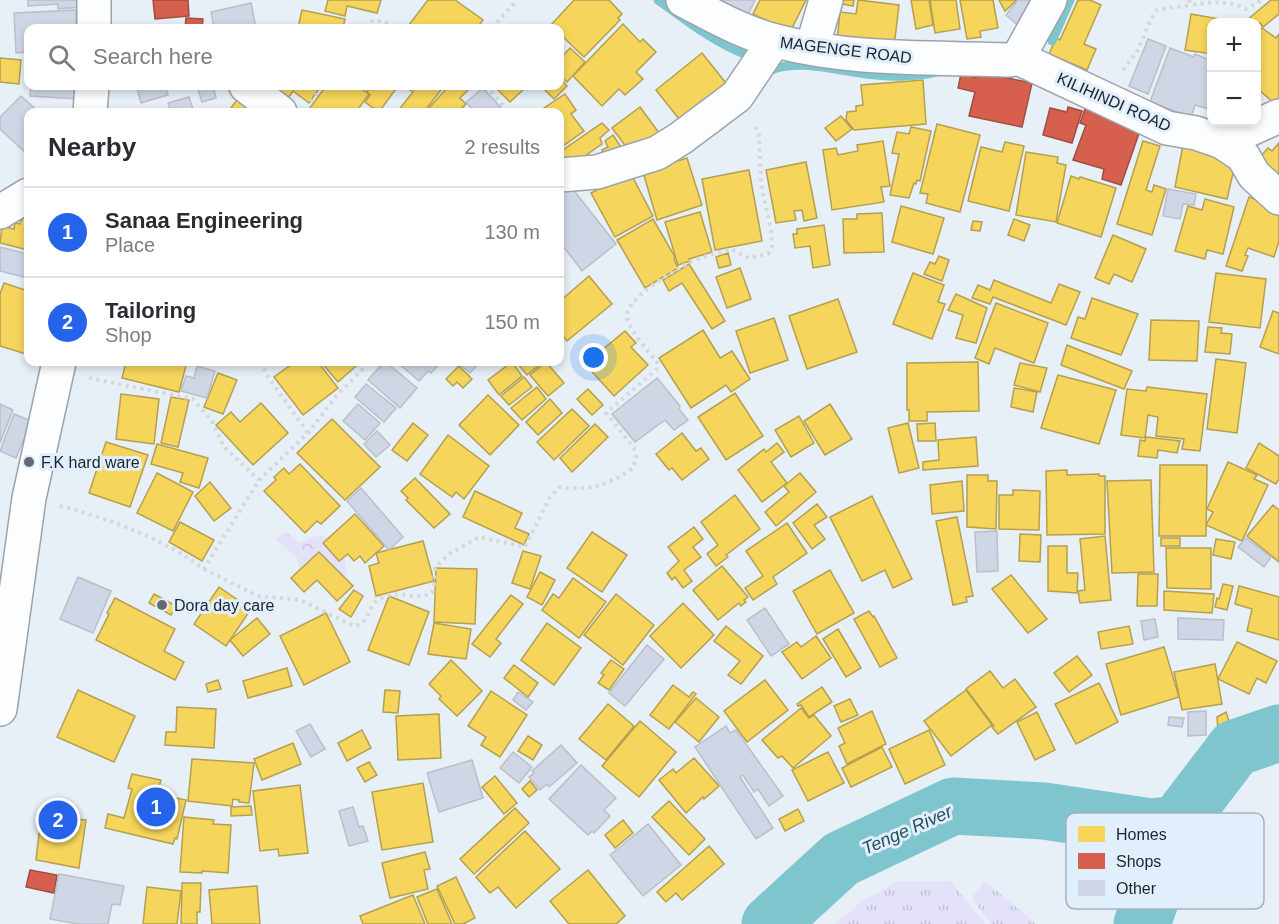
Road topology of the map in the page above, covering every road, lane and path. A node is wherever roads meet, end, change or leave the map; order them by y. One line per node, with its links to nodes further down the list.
1 (94, 0): 8 (street)
2 (517, 0): 11 (path)
3 (683, 0): 12 (street, MAGENGE ROAD)
4 (826, 0): 13 (street)
5 (1050, 0): 14 (street)
6 (1262, 0): 7 (path)
7 (1190, 2): 19 (path)
8 (94, 24)
9 (369, 24): 10 (path)
10 (389, 24)
11 (496, 24)
12 (774, 41): 13 (street, MAGENGE ROAD); 18 (street)
13 (812, 48): 14 (street, MAGENGE ROAD)
14 (1018, 58): 19 (street, KILIHINDI ROAD)
15 (92, 90): 20 (street)
16 (251, 90): 21 (street)
17 (490, 90): 22 (path)
18 (736, 96): 25 (street); 35 (path)
19 (1102, 98): 24 (street, KILIHINDI ROAD)
20 (90, 108)
21 (275, 108)
22 (505, 108)
23 (1279, 116): 24 (street)
24 (1222, 142): 27 (street)
25 (564, 175)
26 (24, 198): 28 (street)
27 (1279, 198)
28 (0, 213)
29 (262, 366): 32 (path)
30 (366, 366): 32 (path)
31 (58, 367): 33 (path); 34 (street)
32 (308, 433): 33 (path)
33 (259, 480): 35 (path)
34 (29, 498): 35 (path); 36 (street)
35 (204, 569)
36 (0, 709)

